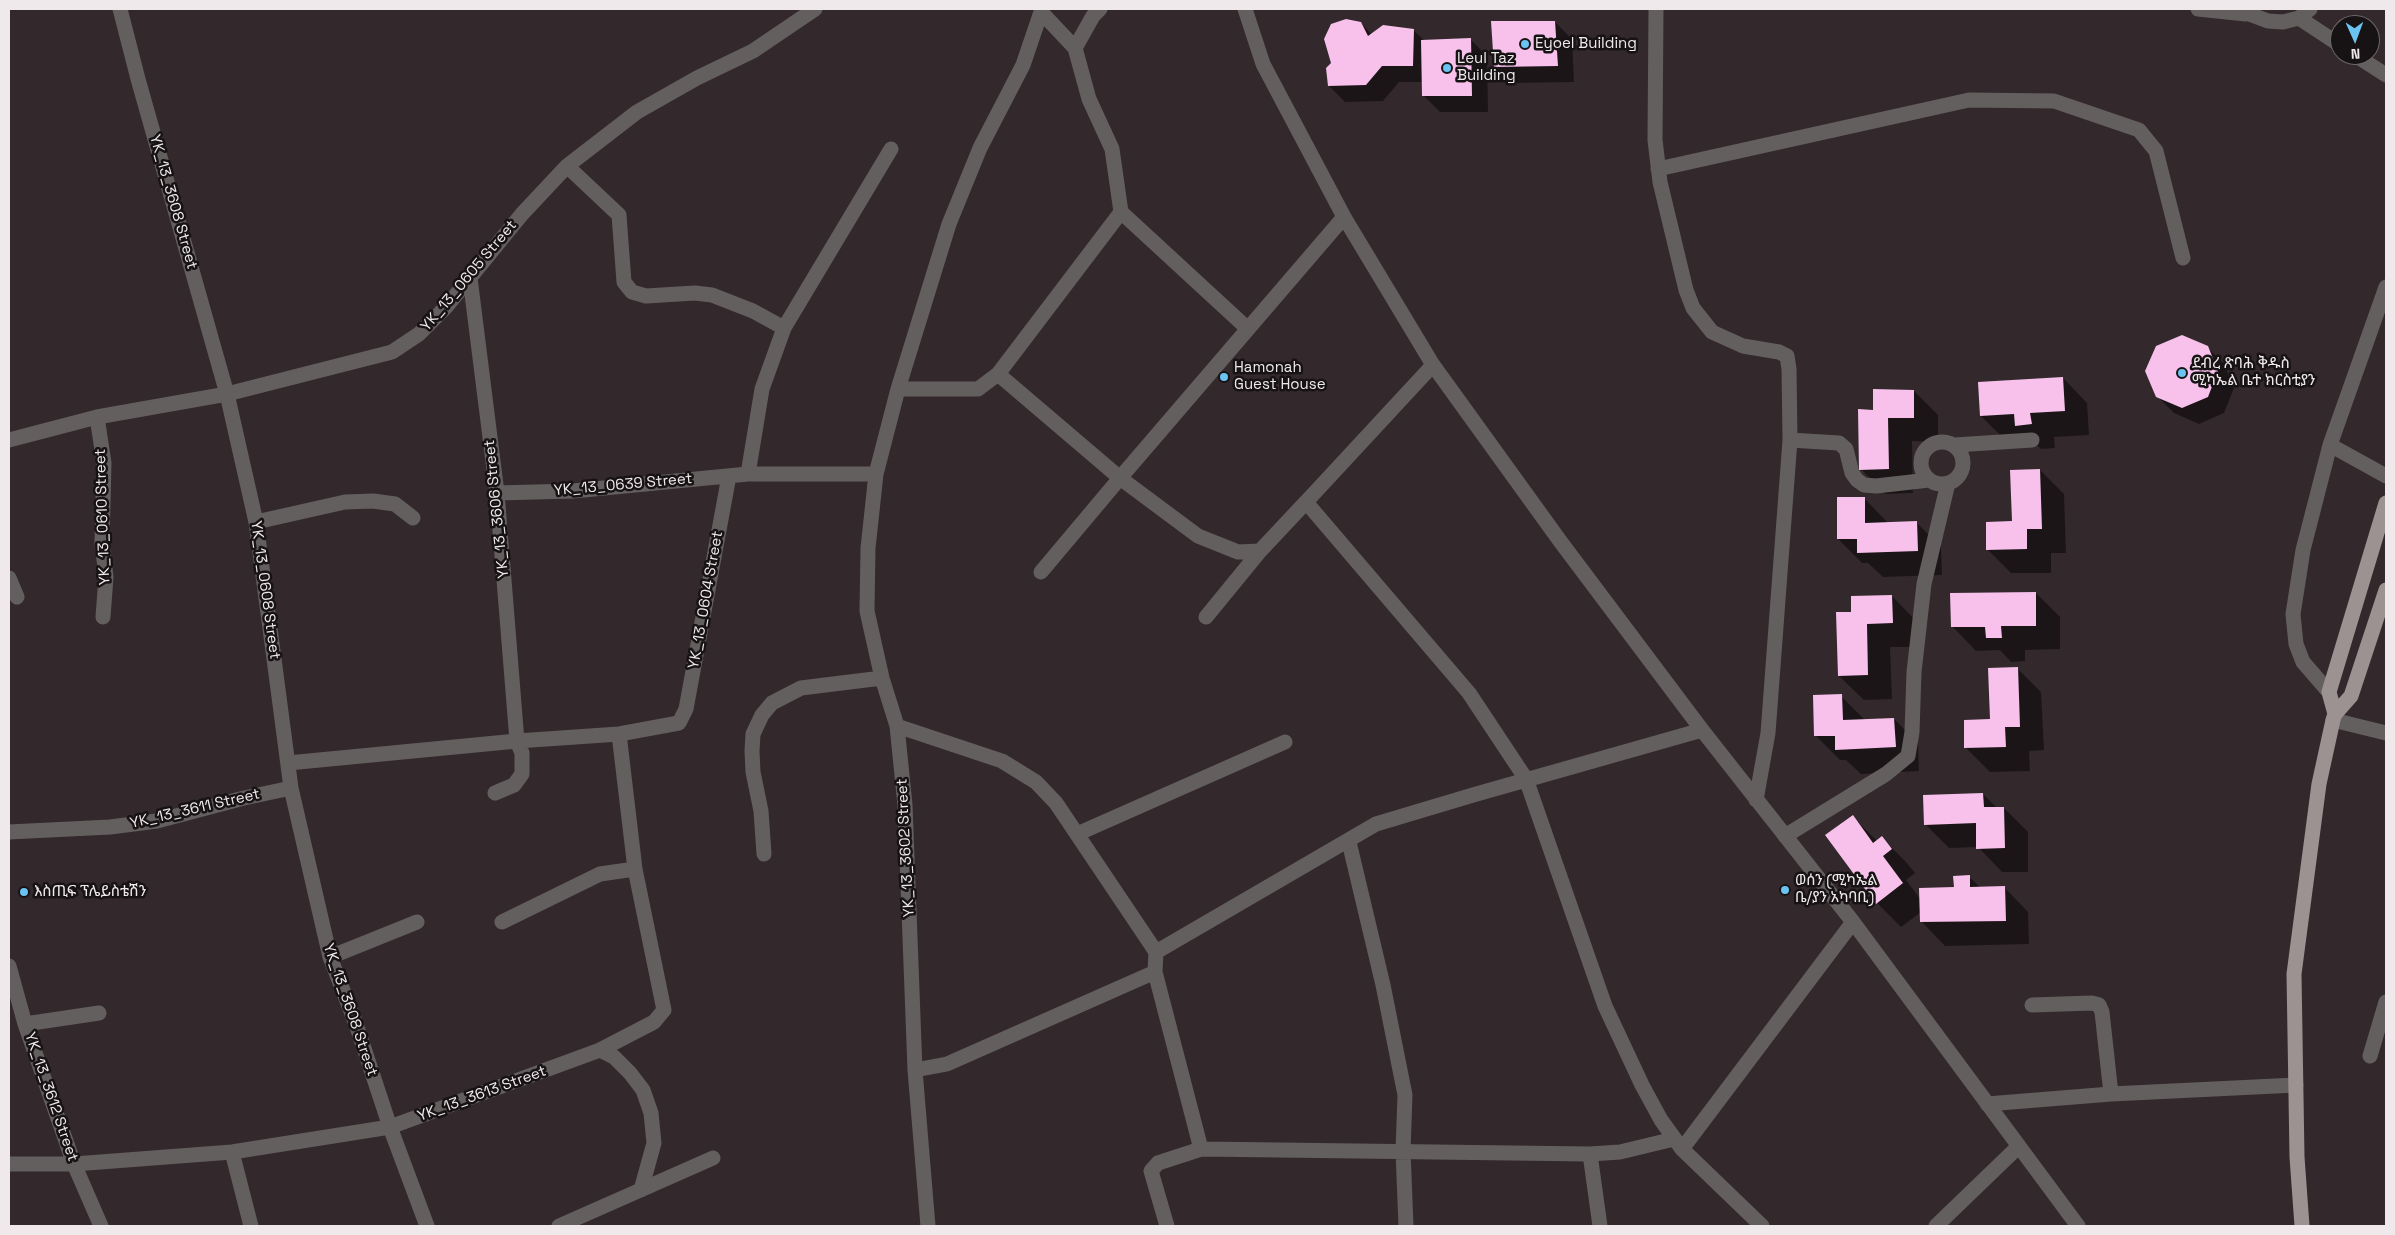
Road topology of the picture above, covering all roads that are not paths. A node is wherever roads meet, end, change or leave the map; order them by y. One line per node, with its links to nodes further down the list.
1 (120, 9): 27 (street, YK_13_3608 Street)
2 (815, 9): 15 (street, YK_13_0605 Street)
3 (1100, 9): 11 (street)
4 (1245, 9): 18 (street)
5 (1656, 9): 16 (street)
6 (2198, 9): 8 (street)
7 (1042, 11): 11 (street); 26 (street, YK_13_3602 Street)
8 (2242, 11): 9 (street)
9 (2304, 14): 10 (street)
10 (2330, 36)
11 (1075, 48): 17 (street)
12 (2370, 65): 13 (street)
13 (2386, 75)
14 (891, 149): 22 (street)
15 (567, 166): 20 (street, YK_13_0605 Street); 22 (street)
16 (1658, 169): 19 (street); 30 (street)
17 (1121, 212): 23 (street); 25 (street)
18 (1344, 217): 23 (street); 24 (street)
19 (2183, 258)
20 (470, 278): 27 (street, YK_13_0605 Street); 41 (street, YK_13_3606 Street)
21 (2386, 287): 33 (street)
22 (784, 328): 34 (street)
23 (1248, 329): 38 (street)
24 (1433, 365): 42 (street); 57 (street)
25 (998, 374): 26 (street); 38 (street)
26 (898, 389): 35 (street, YK_13_3602 Street)
27 (228, 394): 28 (street, YK_13_0605 Street); 45 (street, YK_13_0608 Street)
28 (97, 417): 29 (street, YK_13_0605 Street); 51 (street, YK_13_0610 Street)
29 (9, 440)
30 (1790, 440): 39 (street); 66 (street)
31 (2032, 440): 32 (street)
32 (1955, 445): 39 (street); 40 (street)
33 (2330, 445): 37 (street); 54 (street)
34 (755, 474): 35 (street, YK_13_0639 Street); 36 (street, YK_13_0639 Street)
35 (876, 474): 53 (street, YK_13_3602 Street)
36 (729, 476): 41 (street, YK_13_0639 Street); 59 (street, YK_13_0604 Street)
37 (2386, 476)
38 (1120, 478): 46 (street); 47 (street)
39 (1929, 480): 40 (street)
40 (1948, 483): 69 (street)
41 (498, 493): 60 (street, YK_13_3606 Street)
42 (1306, 502): 46 (street); 63 (street)
43 (2386, 503): 54 (main road)
44 (412, 518): 45 (street)
45 (256, 522): 62 (street, YK_13_0608 Street)
46 (1260, 551): 52 (street)
47 (1041, 572)
48 (9, 578): 50 (street)
49 (2386, 590): 55 (main road)
50 (17, 597)
51 (103, 617)
52 (1206, 617)
53 (882, 678): 56 (street, YK_13_3602 Street); 71 (street)
54 (2329, 692): 55 (main road)
55 (2334, 717): 58 (street); 87 (main road)
56 (897, 726): 68 (street); 86 (street, YK_13_3602 Street)
57 (1702, 730): 63 (street); 66 (street)
58 (2386, 733)
59 (619, 734): 60 (street); 72 (street, YK_13_3613 Street)
60 (517, 741): 62 (street); 65 (street, YK_13_3606 Street)
61 (1285, 742): 68 (street)
62 (288, 763): 64 (street, YK_13_0608 Street)
63 (1526, 779): 70 (street); 91 (street)
64 (291, 788): 67 (street, YK_13_3611 Street); 77 (street, YK_13_3608 Street)
65 (495, 793)
66 (1756, 800): 69 (street)
67 (9, 832)
68 (1077, 834): 76 (street)
69 (1785, 836): 75 (street)
70 (1349, 842): 76 (street); 94 (street)
71 (764, 854)
72 (635, 869): 74 (street); 84 (street, YK_13_3613 Street)
73 (417, 922): 77 (street)
74 (502, 922)
75 (1853, 922): 89 (street); 91 (street)
76 (1156, 952): 79 (street)
77 (330, 957): 90 (street, YK_13_3608 Street)
78 (9, 966): 83 (street, YK_13_3612 Street)
79 (1156, 972): 86 (street); 93 (street)
80 (2386, 1002): 85 (street)
81 (2032, 1005): 88 (street)
82 (98, 1013): 83 (street)
83 (25, 1024): 99 (street, YK_13_3612 Street)
84 (600, 1050): 90 (street, YK_13_3613 Street); 100 (street)
85 (2370, 1056)
86 (915, 1070): 105 (street, YK_13_3602 Street)
87 (2296, 1085): 88 (street); 112 (main road)
88 (2111, 1094): 89 (street)
89 (1987, 1104): 92 (street)
90 (390, 1127): 95 (street, YK_13_3613 Street); 103 (street, YK_13_3608 Street)
91 (1678, 1144): 96 (street); 109 (street)
92 (2019, 1146): 110 (street); 111 (street)
93 (1201, 1148): 94 (street); 106 (street)
94 (1403, 1151): 96 (street); 107 (street)
95 (232, 1152): 99 (street, YK_13_3613 Street); 102 (street)
96 (1590, 1154): 108 (street)
97 (713, 1158): 100 (street)
98 (9, 1164): 99 (street, YK_13_3613 Street)
99 (74, 1164): 101 (street, YK_13_3612 Street)
100 (640, 1190): 104 (street)
101 (101, 1226)
102 (251, 1226)
103 (427, 1226)
104 (559, 1226)
105 (928, 1226)
106 (1167, 1226)
107 (1406, 1226)
108 (1600, 1226)
109 (1762, 1226)
110 (1936, 1226)
111 (2078, 1226)
112 (2302, 1226)

